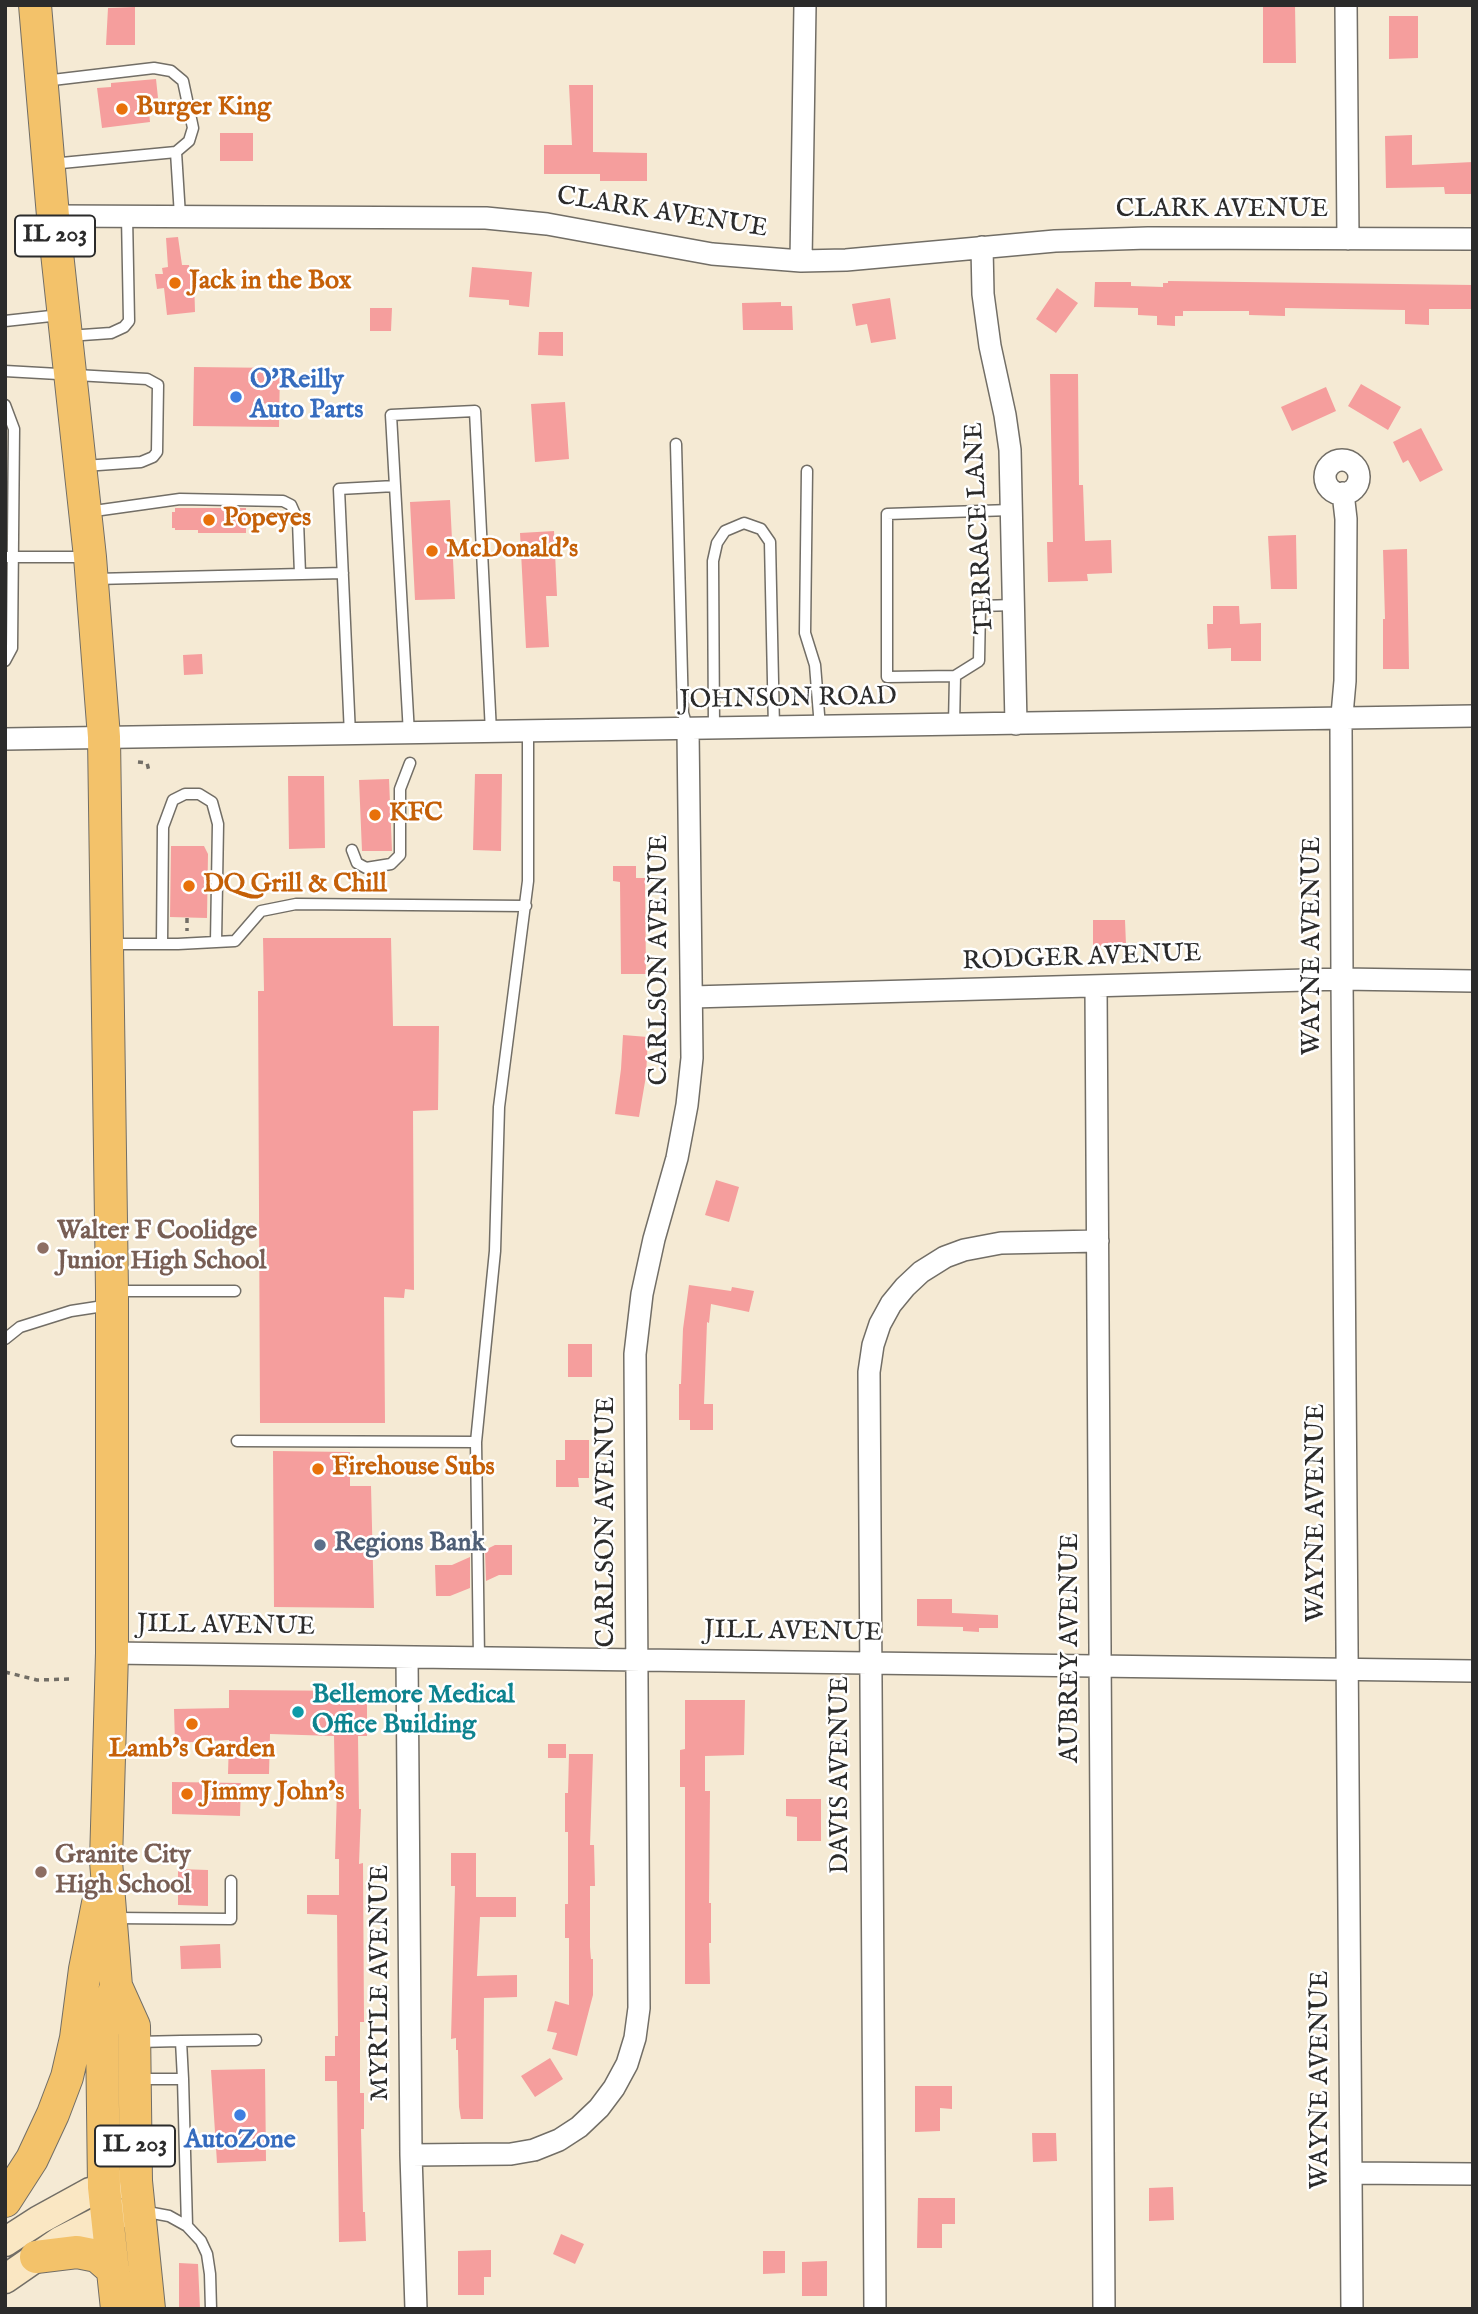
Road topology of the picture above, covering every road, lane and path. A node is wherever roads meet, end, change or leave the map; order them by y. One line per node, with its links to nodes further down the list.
1 (35, 5): 4 (main road, IL 203)
2 (805, 5): 13 (street)
3 (1346, 5): 10 (street)
4 (41, 82): 5 (lane); 6 (main road, IL 203)
5 (176, 152): 6 (lane); 9 (lane)
6 (48, 164): 7 (main road, IL 203)
7 (53, 216): 8 (street, CLARK AVENUE); 15 (main road, IL 203)
8 (128, 216): 9 (street, CLARK AVENUE); 15 (lane)
9 (180, 216): 13 (street, CLARK AVENUE)
10 (1349, 239): 11 (street, CLARK AVENUE); 12 (street, CLARK AVENUE)
11 (1473, 239)
12 (982, 247): 13 (street, CLARK AVENUE); 24 (street, TERRACE LANE)
13 (800, 261)
14 (5, 321): 15 (lane)
15 (64, 326): 17 (main road, IL 203)
16 (5, 371): 17 (lane)
17 (70, 373): 20 (main road, IL 203); 20 (lane)
18 (5, 405): 26 (lane)
19 (676, 444): 41 (lane)
20 (80, 467): 25 (main road, IL 203)
21 (807, 471): 38 (lane)
22 (395, 486): 28 (lane); 43 (lane); 44 (lane)
23 (1343, 493): 35 (street, WAYNE AVENUE)
24 (1011, 510): 30 (street, TERRACE LANE); 33 (lane)
25 (86, 513): 27 (main road, IL 203); 29 (lane)
26 (9, 557): 27 (lane); 31 (lane)
27 (91, 568): 29 (lane); 46 (main road, IL 203)
28 (342, 573): 29 (lane); 45 (lane)
29 (300, 574)
30 (1014, 605): 33 (lane); 36 (street, TERRACE LANE)
31 (9, 608): 32 (lane)
32 (5, 661)
33 (955, 676): 37 (lane)
34 (1473, 716): 35 (street, JOHNSON ROAD)
35 (1342, 718): 36 (street, JOHNSON ROAD); 56 (street, WAYNE AVENUE)
36 (1016, 724): 37 (street, JOHNSON ROAD)
37 (954, 725): 38 (street, JOHNSON ROAD)
38 (820, 727): 39 (street, JOHNSON ROAD)
39 (774, 728): 40 (street, JOHNSON ROAD); 40 (lane)
40 (714, 729): 41 (street, JOHNSON ROAD)
41 (688, 730): 42 (street, JOHNSON ROAD); 59 (street, CARLSON AVENUE)
42 (528, 732): 43 (street, JOHNSON ROAD); 52 (lane)
43 (491, 733): 44 (street, JOHNSON ROAD)
44 (409, 734): 45 (street, JOHNSON ROAD)
45 (350, 735): 46 (street, JOHNSON ROAD)
46 (104, 737): 47 (street, JOHNSON ROAD); 54 (main road, IL 203)
47 (5, 739)
48 (138, 762): 50 (path)
49 (410, 763): 51 (lane)
50 (149, 771)
51 (352, 850)
52 (526, 906): 53 (lane); 65 (lane)
53 (216, 942): 55 (lane); 55 (lane)
54 (108, 944): 55 (lane); 62 (main road, IL 203)
55 (162, 944)
56 (1342, 979): 57 (street, RODGER AVENUE); 58 (street, RODGER AVENUE); 72 (street, WAYNE AVENUE)
57 (1473, 981)
58 (1096, 987): 59 (street, RODGER AVENUE); 60 (street, AUBREY AVENUE)
59 (692, 997): 69 (street, CARLSON AVENUE)
60 (1098, 1241): 70 (street, DAVIS AVENUE); 71 (street, AUBREY AVENUE)
61 (235, 1291): 62 (lane)
62 (112, 1298): 63 (lane); 66 (main road, IL 203)
63 (5, 1339)
64 (237, 1441): 65 (lane)
65 (476, 1442): 68 (lane)
66 (112, 1653): 67 (street, JILL AVENUE); 76 (main road, IL 203)
67 (407, 1657): 68 (street, JILL AVENUE); 85 (street, MYRTLE AVENUE)
68 (479, 1658): 69 (street, JILL AVENUE)
69 (637, 1659): 70 (street, JILL AVENUE); 85 (street, CARLSON AVENUE)
70 (869, 1661): 71 (street, JILL AVENUE); 100 (street, DAVIS AVENUE)
71 (1100, 1665): 72 (street, JILL AVENUE); 101 (street, AUBREY AVENUE)
72 (1347, 1669): 73 (street, JILL AVENUE); 86 (street, WAYNE AVENUE)
73 (1473, 1671)
74 (5, 1672): 75 (path)
75 (71, 1679)
76 (106, 1861): 78 (main road, IL 203); 89 (main road)
77 (231, 1881): 78 (lane)
78 (110, 1918): 79 (main road, IL 203)
79 (116, 1986): 82 (main road, IL 203); 90 (main road, IL 203)
80 (256, 2040): 81 (lane)
81 (181, 2041): 82 (lane); 84 (lane)
82 (134, 2042): 83 (main road, IL 203)
83 (134, 2079): 84 (lane); 88 (main road, IL 203)
84 (183, 2079): 91 (lane)
85 (411, 2155): 99 (street, MYRTLE AVENUE)
86 (1351, 2173): 87 (street); 102 (street, WAYNE AVENUE)
87 (1473, 2174)
88 (137, 2195): 90 (main road); 91 (lane); 97 (main road, IL 203)
89 (5, 2201)
90 (106, 2202): 92 (main road); 93 (main road); 94 (main road, IL 203)
91 (187, 2226): 98 (lane)
92 (5, 2242)
93 (36, 2257): 94 (main road); 95 (main road)
94 (113, 2270): 96 (main road, IL 203)
95 (5, 2279)
96 (117, 2309)
97 (149, 2309)
98 (211, 2309)
99 (416, 2309)
100 (875, 2309)
101 (1104, 2309)
102 (1352, 2309)

